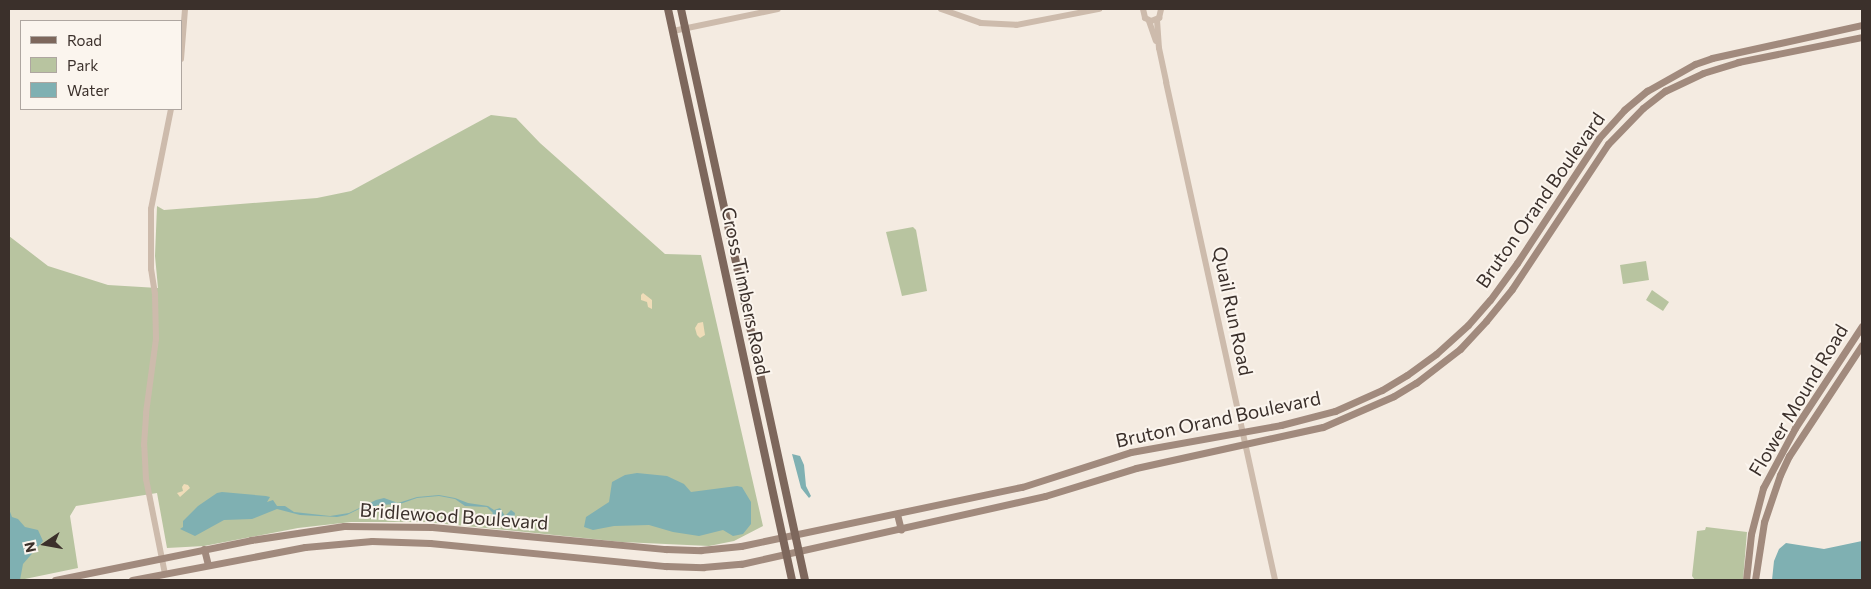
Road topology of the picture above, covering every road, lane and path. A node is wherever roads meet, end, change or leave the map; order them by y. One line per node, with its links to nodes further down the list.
1 (185, 9): 15 (street)
2 (668, 9): 13 (main road, Cross Timbers Road)
3 (681, 9): 12 (main road, Cross Timbers Road)
4 (778, 9): 12 (street)
5 (941, 9): 6 (street)
6 (1099, 9)
7 (1142, 9): 10 (street, Quail Run Road)
8 (1162, 9): 9 (street)
9 (1157, 20): 10 (street); 16 (street, Quail Run Road)
10 (1148, 21): 16 (street, Quail Run Road)
11 (1862, 26): 20 (main road, Bruton Orand Boulevard)
12 (686, 28): 13 (street); 24 (main road, Cross Timbers Road)
13 (673, 31): 25 (main road, Cross Timbers Road)
14 (1862, 38): 21 (main road, Bruton Orand Boulevard)
15 (182, 46)
16 (1159, 48): 20 (street, Quail Run Road)
17 (171, 110): 29 (street)
18 (1862, 326): 37 (main road, Flower Mound Road)
19 (1862, 345): 38 (main road, Flower Mound Road)
20 (1243, 431): 21 (street, Quail Run Road); 22 (main road, Bruton Orand Boulevard)
21 (1246, 444): 23 (main road, Bruton Orand Boulevard); 36 (street, Quail Run Road)
22 (897, 514): 23 (main road); 24 (main road, Bruton Orand Boulevard)
23 (901, 530): 27 (main road, Bruton Orand Boulevard)
24 (795, 536): 25 (main road, Bridlewood Boulevard); 27 (main road, Cross Timbers Road)
25 (782, 539): 26 (main road, Bridlewood Boulevard); 28 (main road, Cross Timbers Road)
26 (204, 549): 29 (main road, Bridlewood Boulevard); 30 (main road)
27 (798, 553): 28 (main road, Bridlewood Boulevard); 35 (main road, Cross Timbers Road)
28 (786, 555): 30 (main road, Bridlewood Boulevard); 34 (main road, Cross Timbers Road)
29 (162, 557): 31 (street); 32 (main road, Bridlewood Boulevard)
30 (208, 565): 31 (main road, Bridlewood Boulevard)
31 (165, 574): 33 (main road, Bridlewood Boulevard)
32 (55, 580)
33 (132, 580)
34 (792, 580)
35 (805, 580)
36 (1275, 580)
37 (1746, 580)
38 (1756, 580)

